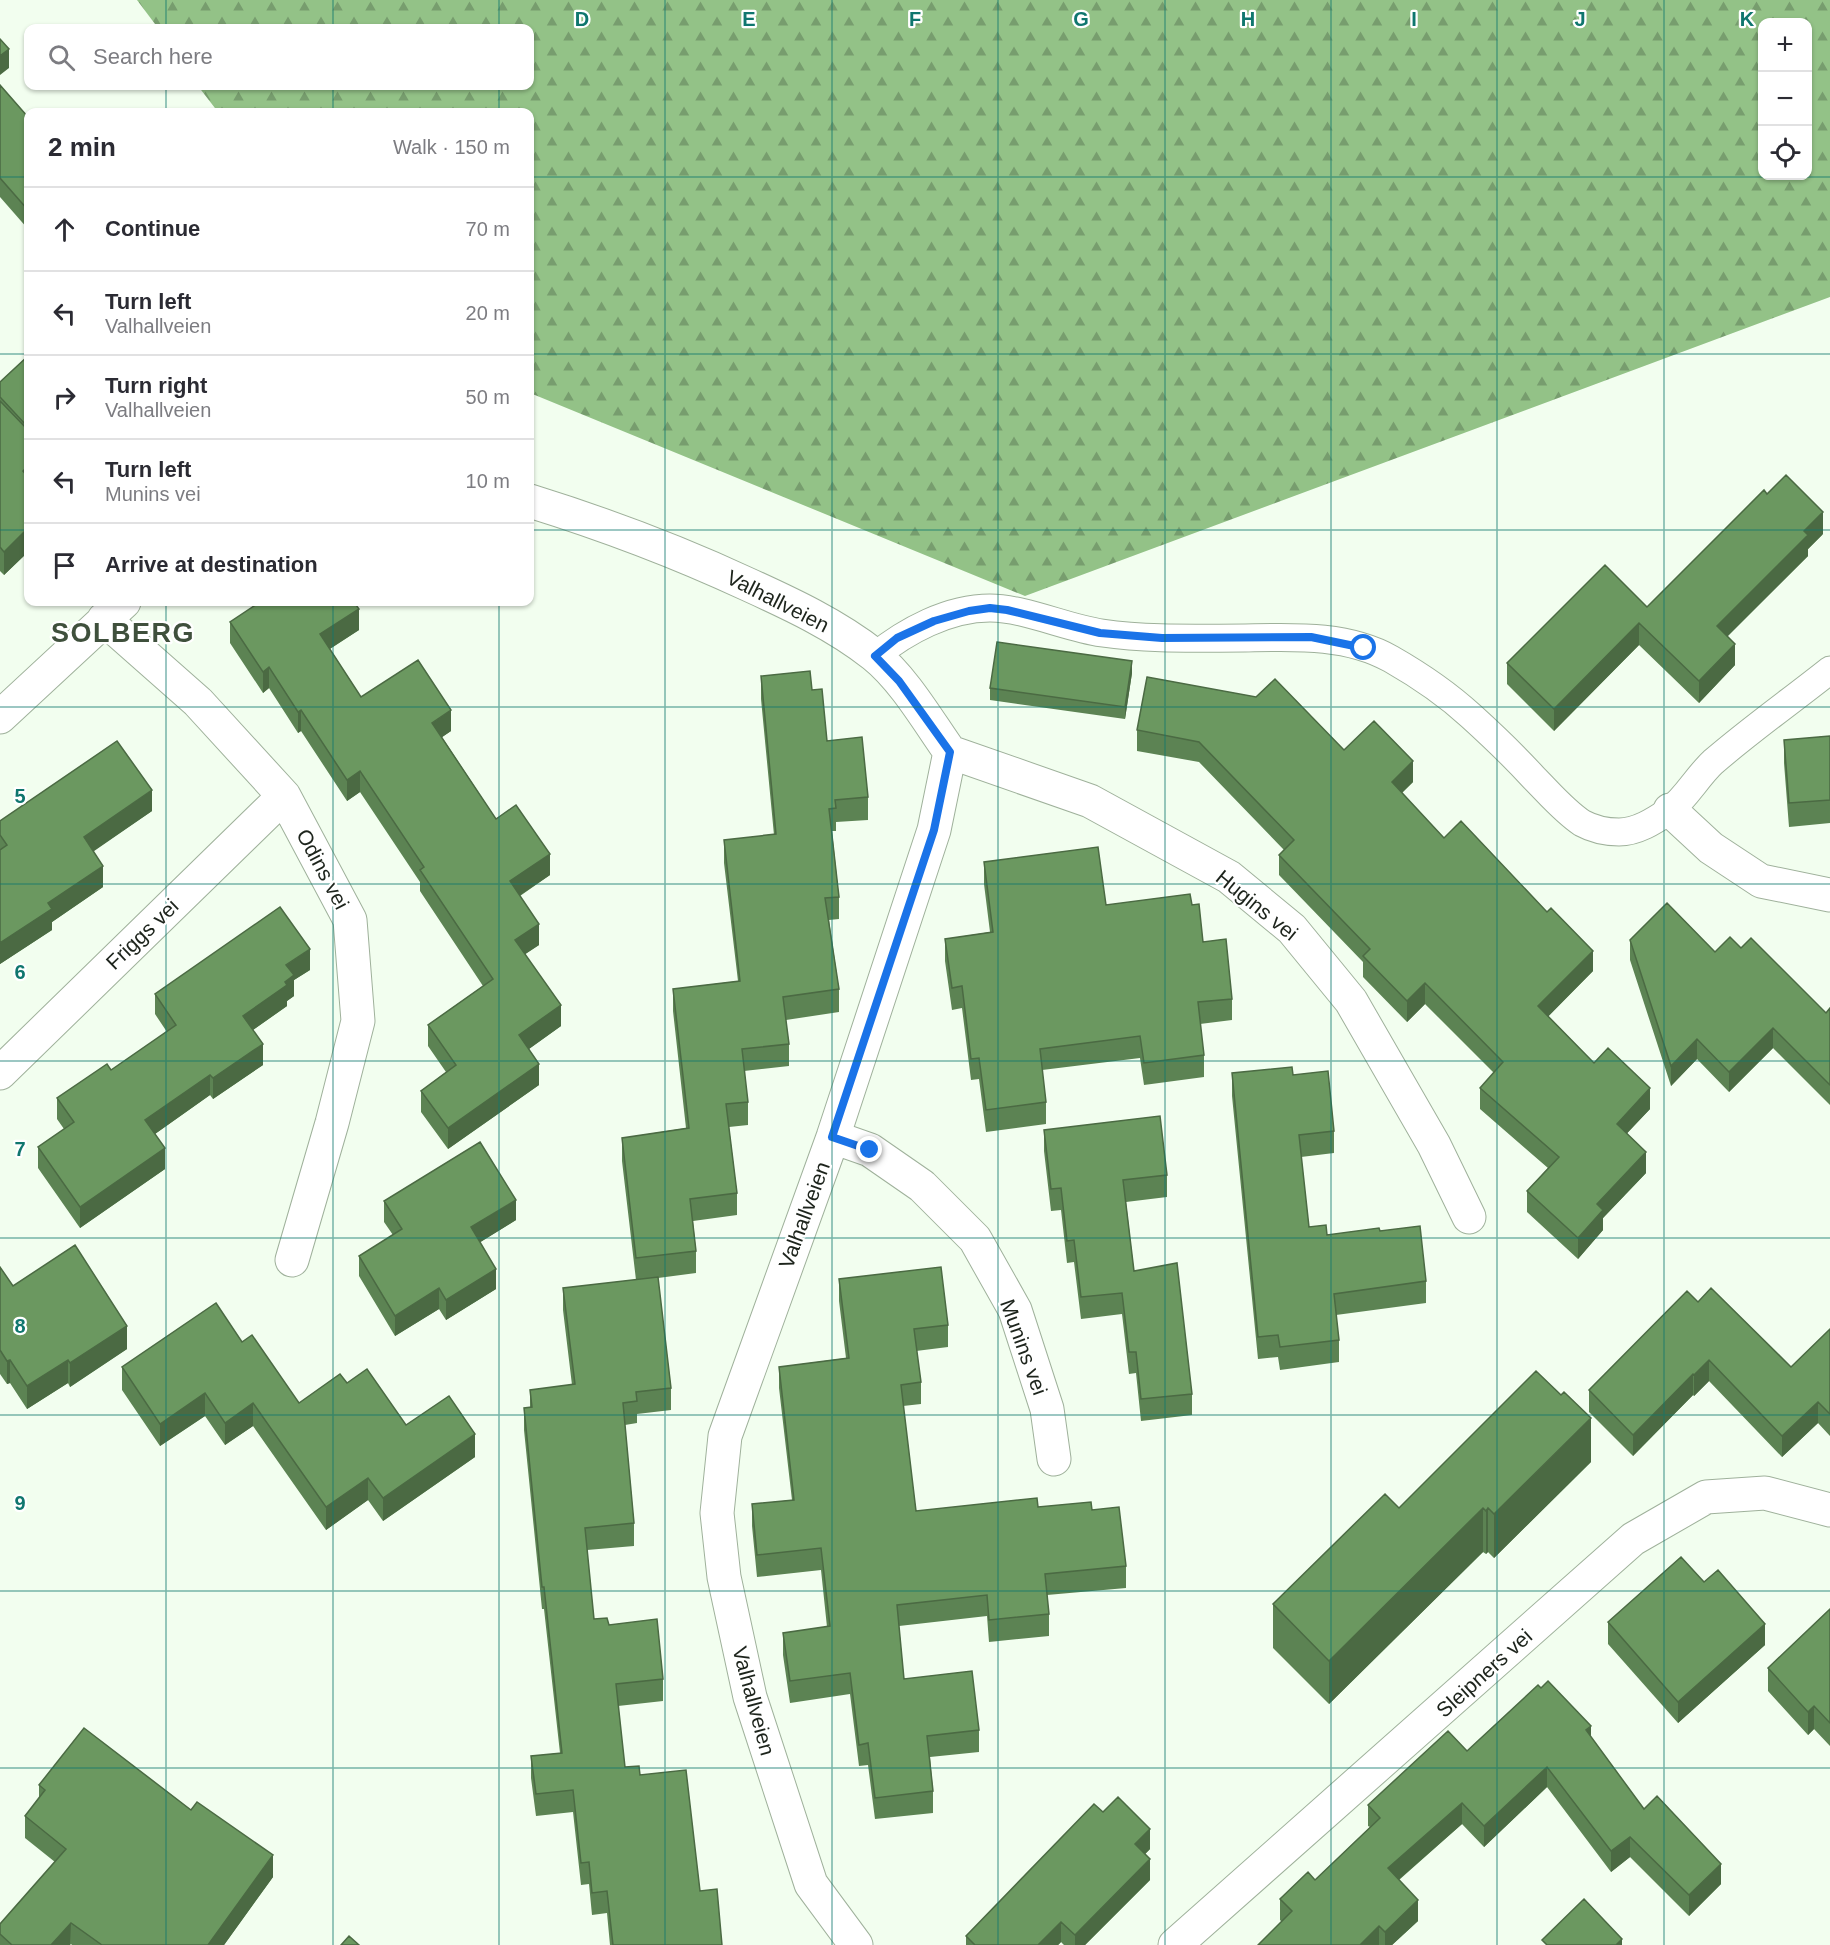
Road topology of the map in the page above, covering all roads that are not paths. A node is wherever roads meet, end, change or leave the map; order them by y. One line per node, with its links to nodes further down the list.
1 (534, 502): 3 (street, Valhallveien)
2 (114, 610): 5 (street); 7 (street, Odins vei)
3 (875, 656): 6 (street, Valhallveien); 8 (lane)
4 (1830, 670): 8 (lane)
5 (0, 717)
6 (950, 752): 11 (street, Valhallveien); 12 (street, Hugins vei)
7 (284, 796): 10 (street, Friggs vei); 13 (street, Odins vei)
8 (1670, 810): 9 (street)
9 (1830, 895)
10 (0, 1073)
11 (832, 1137): 14 (street, Munins vei); 16 (street, Valhallveien)
12 (1469, 1217)
13 (292, 1260)
14 (1054, 1459)
15 (1830, 1510): 17 (street, Sleipners vei)
16 (856, 1945)
17 (1175, 1945)

